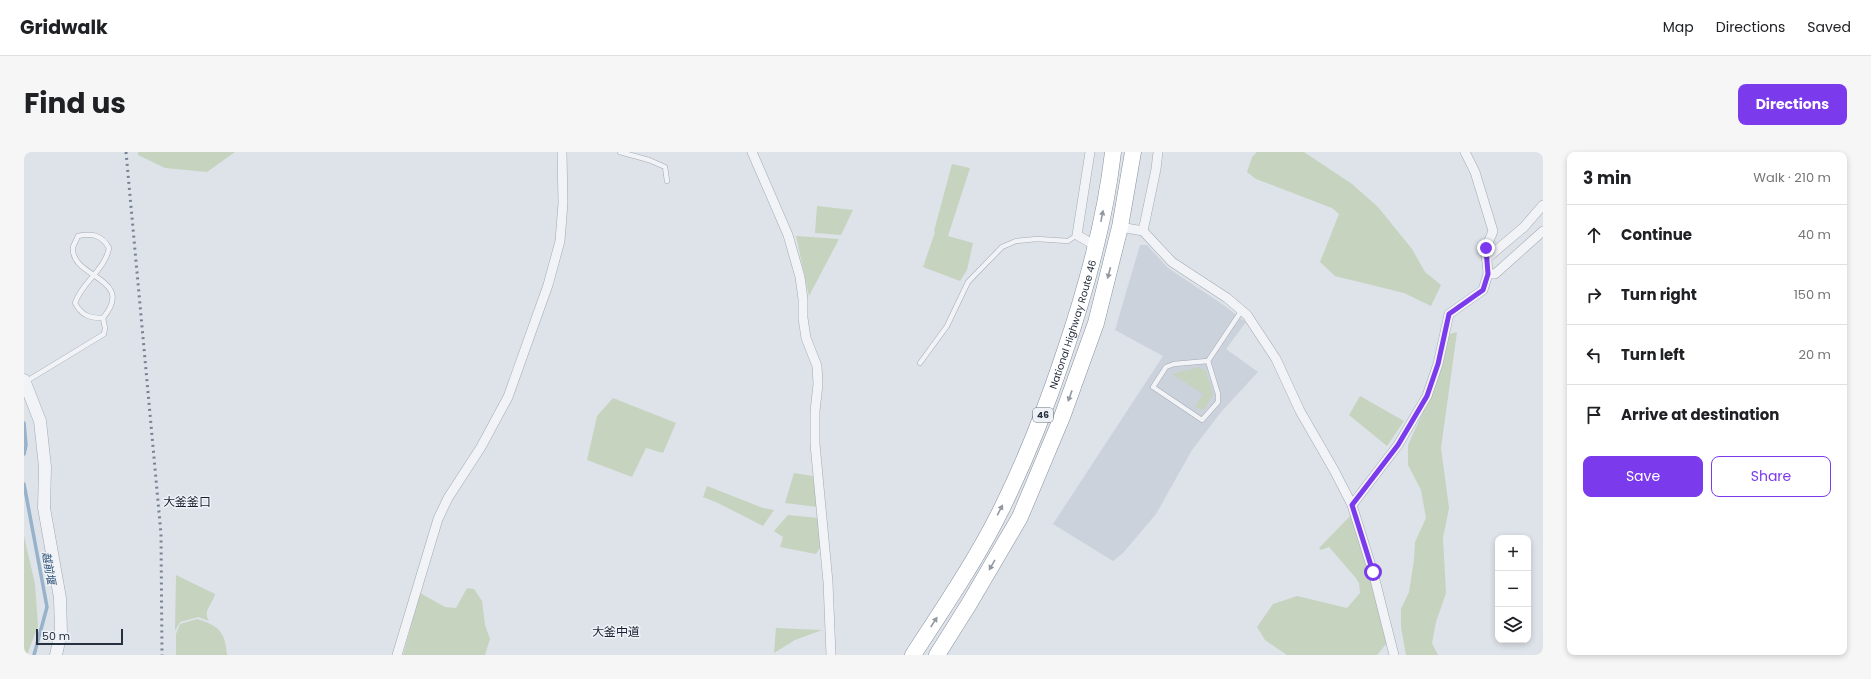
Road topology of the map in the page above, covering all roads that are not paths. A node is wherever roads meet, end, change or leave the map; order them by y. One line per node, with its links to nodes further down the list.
1 (562, 152): 26 (street)
2 (620, 152): 9 (lane)
3 (752, 152): 27 (street)
4 (1090, 152): 14 (street)
5 (1113, 152): 15 (highway, National Highway Route 46 / 46, one-way to 5)
6 (1133, 152): 11 (highway, National Highway Route 46 / 46)
7 (1158, 152): 12 (street)
8 (1465, 152): 16 (street)
9 (667, 181)
10 (1543, 205): 16 (street)
11 (1120, 227): 12 (street); 29 (highway, National Highway Route 46 / 46, one-way to 29)
12 (1143, 231): 19 (street)
13 (1543, 232): 17 (street)
14 (1077, 235): 15 (street); 22 (lane)
15 (1096, 246): 28 (highway, National Highway Route 46 / 46, one-way to 15)
16 (1486, 259): 17 (street)
17 (1488, 274): 24 (street)
18 (94, 275): 18 (lane); 20 (lane); 20 (lane)
19 (1242, 310): 21 (lane); 24 (street)
20 (103, 318): 23 (lane)
21 (1208, 361): 21 (lane)
22 (920, 363)
23 (24, 381): 25 (street)
24 (1352, 505): 30 (street)
25 (56, 655)
26 (397, 655)
27 (831, 655)
28 (913, 655)
29 (937, 655)
30 (1394, 655)

